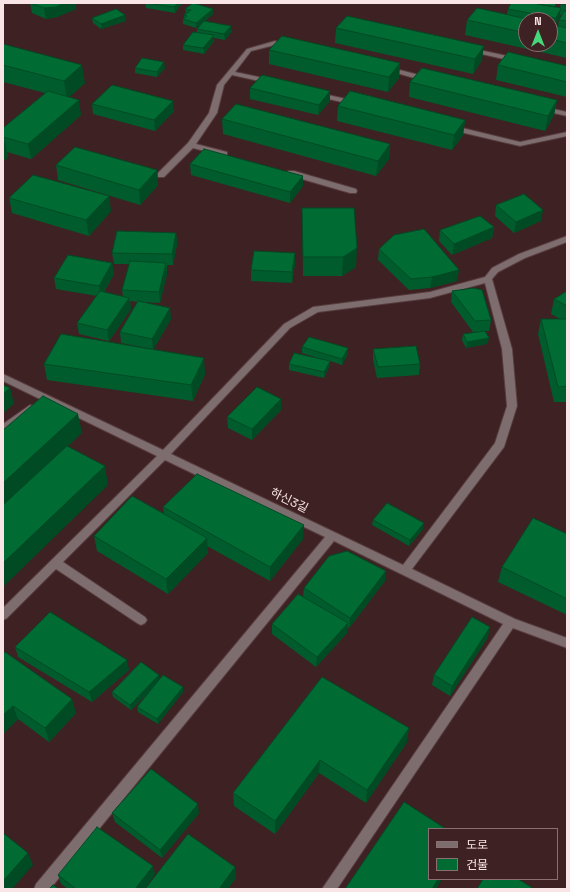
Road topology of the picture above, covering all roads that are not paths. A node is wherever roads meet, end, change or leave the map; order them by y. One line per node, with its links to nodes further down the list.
1 (297, 48): 5 (street)
2 (466, 50): 3 (street)
3 (528, 62)
4 (378, 67): 6 (street)
5 (231, 73): 7 (street); 14 (street)
6 (439, 82)
7 (276, 84)
8 (307, 91): 9 (street)
9 (360, 104)
10 (537, 107): 11 (street)
11 (567, 114)
12 (444, 125): 13 (street)
13 (567, 134)
14 (191, 145): 15 (street); 17 (street)
15 (235, 157)
16 (280, 170): 18 (street)
17 (161, 175)
18 (353, 191)
19 (567, 239): 20 (street)
20 (488, 279): 24 (street); 27 (street)
21 (3, 377): 22 (street, 하신3길)
22 (44, 396): 23 (street); 24 (street, 하신3길)
23 (3, 429)
24 (164, 455): 25 (street, 하신3길); 26 (street)
25 (332, 536): 27 (street, 하신3길); 32 (street)
26 (55, 563): 28 (street); 29 (street)
27 (404, 570): 30 (street, 하신3길)
28 (3, 615)
29 (141, 620)
30 (511, 622): 31 (street, 하신3길); 33 (street)
31 (567, 643)
32 (41, 889)
33 (330, 889)

